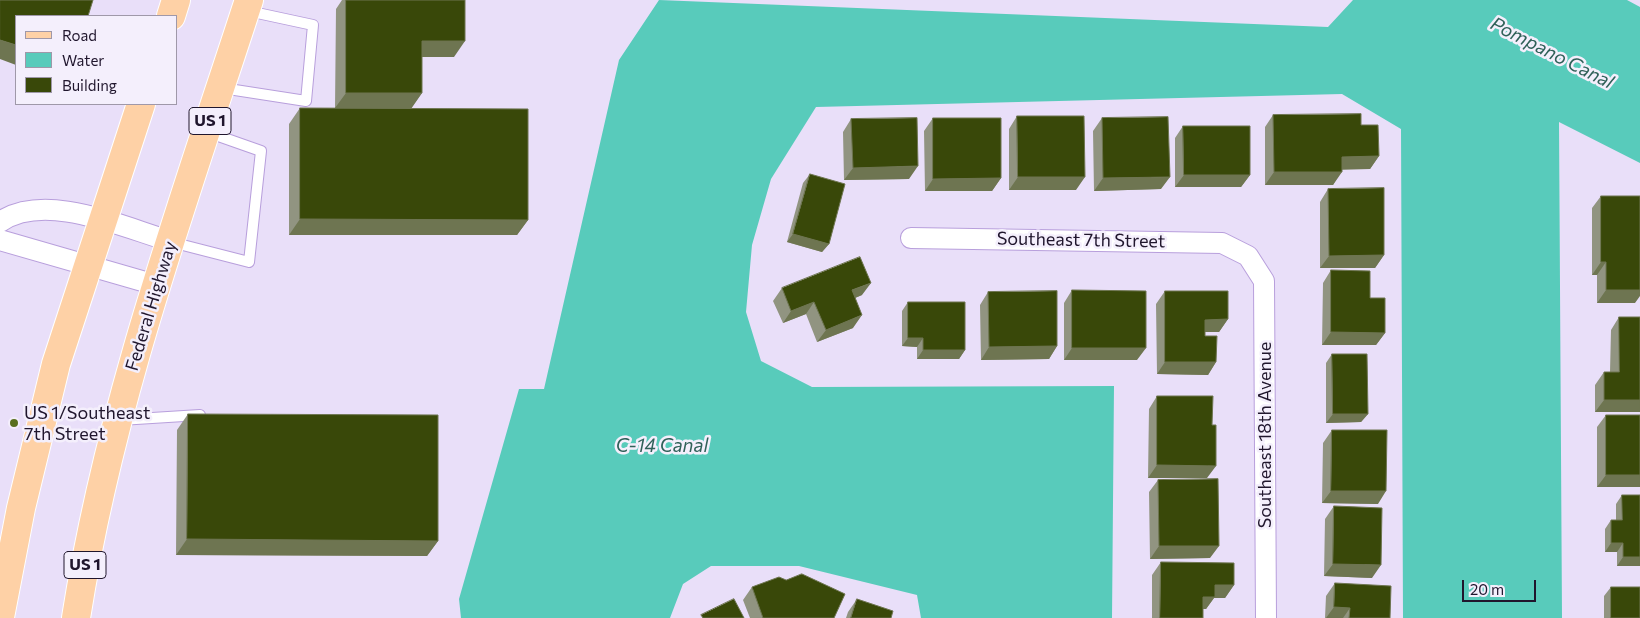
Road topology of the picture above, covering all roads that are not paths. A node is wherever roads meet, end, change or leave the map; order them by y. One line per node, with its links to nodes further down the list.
1 (176, 0): 3 (main road)
2 (248, 5): 4 (main road, Federal Highway / US 1); 4 (lane)
3 (171, 15)
4 (221, 88): 6 (main road, Federal Highway / US 1)
5 (141, 105): 7 (main road)
6 (206, 132): 11 (main road, Federal Highway / US 1); 11 (lane)
7 (102, 221): 8 (street); 11 (street); 13 (main road)
8 (0, 222)
9 (911, 238): 12 (street, Southeast 7th Street)
10 (0, 240): 13 (street)
11 (170, 241): 14 (main road, Federal Highway / US 1)
12 (1248, 256): 20 (street, Southeast 18th Avenue)
13 (88, 266): 14 (street); 17 (main road)
14 (156, 285): 16 (main road, Federal Highway / US 1)
15 (213, 414): 16 (lane)
16 (119, 420): 19 (main road, Federal Highway / US 1)
17 (4, 574): 18 (main road)
18 (0, 616)
19 (76, 618)
20 (1266, 618)

